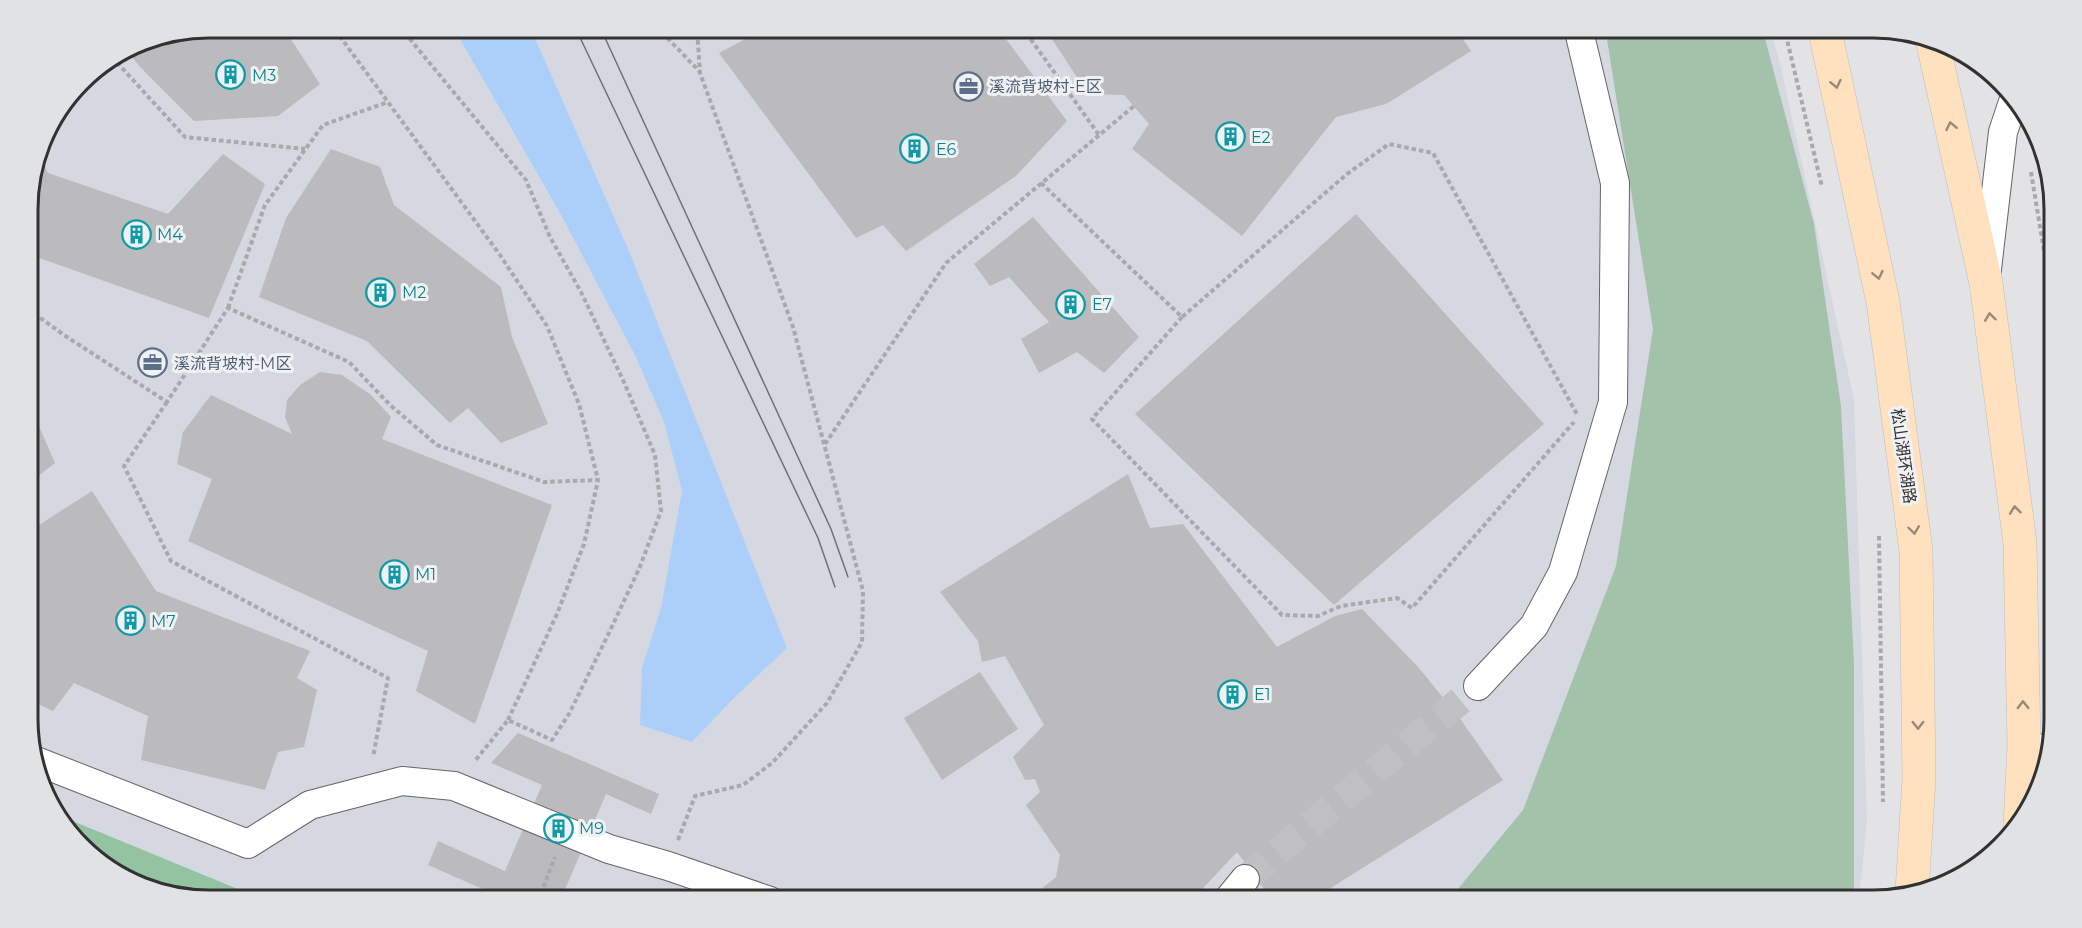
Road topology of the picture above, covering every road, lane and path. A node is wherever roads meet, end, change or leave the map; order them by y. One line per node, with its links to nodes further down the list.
1 (341, 38): 12 (path)
2 (409, 38): 30 (path)
3 (667, 38): 11 (path)
4 (698, 38): 11 (path)
5 (1030, 38): 15 (path)
6 (1581, 38): 29 (street)
7 (1787, 38): 19 (path)
8 (1826, 38): 40 (main road, 松山湖环湖路, one-way to 40)
9 (1934, 49): 21 (main road, one-way to 9)
10 (118, 63): 16 (path)
11 (700, 73): 26 (path)
12 (388, 102): 16 (path); 27 (path)
13 (1134, 106): 15 (path)
14 (2011, 107): 21 (street)
15 (1098, 135): 18 (path)
16 (305, 149): 22 (path)
17 (2030, 168): 20 (path)
18 (1041, 183): 24 (path); 26 (path)
19 (1825, 198)
20 (2044, 251)
21 (1986, 284): 31 (main road, one-way to 21)
22 (228, 308): 25 (path); 27 (path)
23 (38, 316): 25 (path)
24 (1182, 317): 24 (path)
25 (167, 402): 34 (path)
26 (824, 445): 38 (path)
27 (598, 480): 30 (path)
28 (1879, 532): 36 (path)
29 (1478, 686)
30 (508, 720): 33 (path)
31 (2036, 748): 35 (main road)
32 (43, 764): 34 (street)
33 (454, 786): 34 (street); 37 (street)
34 (366, 791)
35 (2026, 797)
36 (1883, 806)
37 (565, 831): 38 (street); 41 (path)
38 (668, 866): 42 (street)
39 (1245, 879): 43 (street)
40 (1912, 886)
41 (542, 890)
42 (718, 890)
43 (1236, 890)

